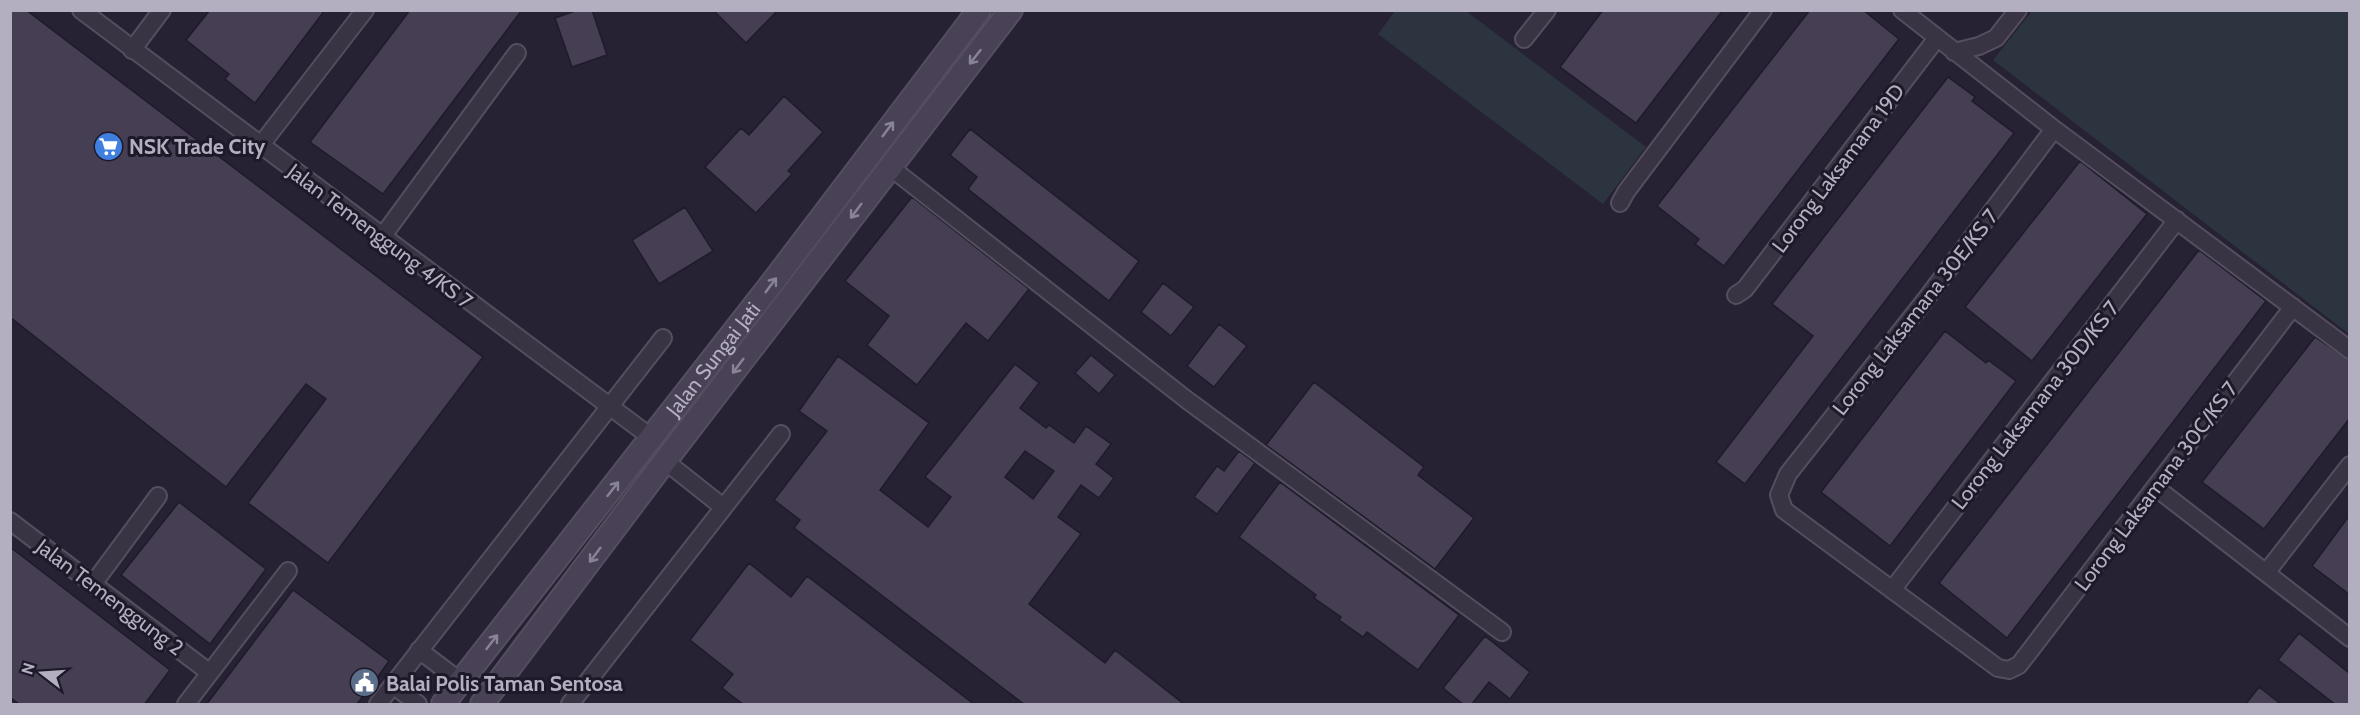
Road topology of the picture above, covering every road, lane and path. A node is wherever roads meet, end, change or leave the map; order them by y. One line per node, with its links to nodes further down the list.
1 (81, 10): 12 (street, Jalan Temenggung 4/KS 7)
2 (162, 10): 12 (street)
3 (365, 10): 16 (street)
4 (979, 10): 27 (main road, Jalan Sungai Jati, one-way to 4)
5 (1011, 10): 17 (main road, Jalan Sungai Jati, one-way to 17)
6 (1547, 10): 11 (street)
7 (1763, 10): 18 (street)
8 (1902, 10): 10 (street)
9 (2018, 10): 13 (street)
10 (1937, 38): 13 (street); 21 (street, Lorong Laksamana 19D)
11 (1524, 39)
12 (132, 50): 16 (street, Jalan Temenggung 4/KS 7)
13 (1954, 52): 15 (street)
14 (517, 53): 20 (street)
15 (2054, 129): 19 (street); 37 (street, Lorong Laksamana 30E/KS 7)
16 (260, 146): 20 (street, Jalan Temenggung 4/KS 7)
17 (890, 167): 28 (main road, Jalan Sungai Jati, one-way to 28); 38 (street)
18 (1620, 203)
19 (2177, 220): 22 (street); 37 (street, Lorong Laksamana 30D/KS 7)
20 (382, 237): 25 (street, Jalan Temenggung 4/KS 7)
21 (1736, 295)
22 (2293, 307): 24 (street); 30 (street, Lorong Laksamana 30C/KS 7)
23 (663, 338): 25 (street)
24 (2349, 350)
25 (609, 406): 27 (street, Jalan Temenggung 4/KS 7); 40 (street)
26 (781, 434): 32 (street)
27 (652, 438): 42 (main road, Jalan Sungai Jati, one-way to 27)
28 (665, 461): 32 (street); 48 (main road, Jalan Sungai Jati, one-way to 48)
29 (2349, 465): 35 (street)
30 (2155, 487): 35 (street); 37 (street, Lorong Laksamana 30C/KS 7)
31 (158, 496): 36 (street)
32 (723, 507): 49 (street)
33 (10, 521): 36 (street, Jalan Temenggung 2)
34 (288, 571): 41 (street)
35 (2266, 573): 39 (street)
36 (93, 584): 41 (street, Jalan Temenggung 2)
37 (1892, 590)
38 (1502, 632)
39 (2349, 638)
40 (419, 650): 42 (street); 43 (street)
41 (210, 673): 44 (street)
42 (461, 682): 47 (main road, Jalan Sungai Jati)
43 (393, 685): 45 (street); 46 (street)
44 (186, 705)
45 (378, 705)
46 (418, 705)
47 (443, 705)
48 (482, 705)
49 (570, 705)

